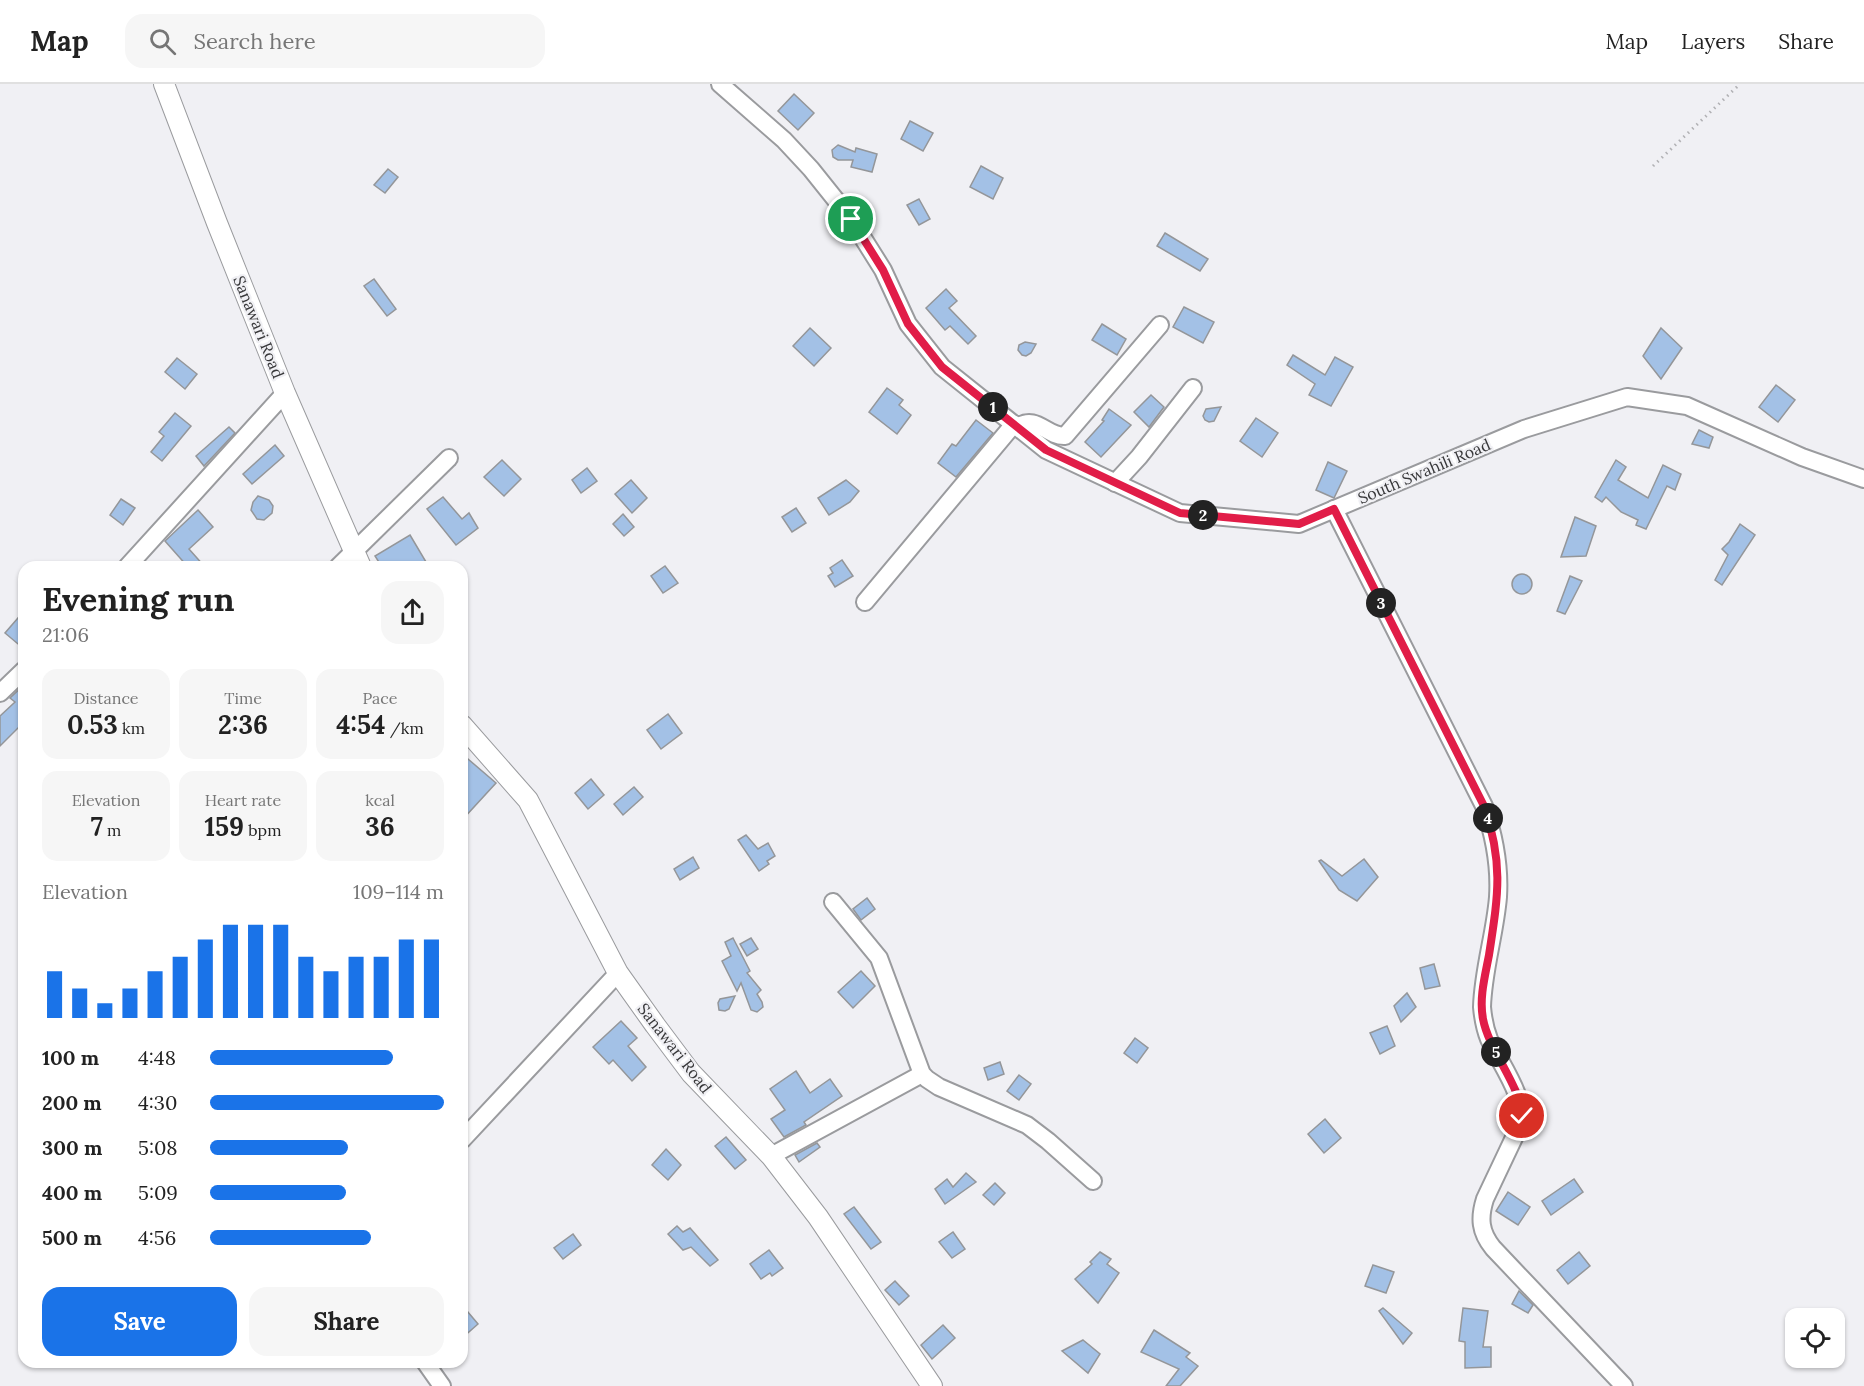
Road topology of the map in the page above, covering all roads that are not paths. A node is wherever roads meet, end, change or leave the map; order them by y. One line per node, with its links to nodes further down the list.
1 (164, 84): 5 (street, Sanawari Road)
2 (720, 84): 6 (street, South Swahili Road)
3 (1160, 325): 6 (street)
4 (1193, 388): 9 (street)
5 (285, 393): 11 (street, Sanawari Road); 12 (street)
6 (1016, 426): 9 (street, South Swahili Road); 13 (street)
7 (449, 458): 11 (street)
8 (1864, 479): 10 (street, South Swahili Road)
9 (1115, 483): 10 (street, South Swahili Road)
10 (1334, 509): 26 (street)
11 (357, 558)
12 (132, 561)
13 (865, 602)
14 (18, 676): 15 (street)
15 (0, 693)
16 (468, 732): 18 (street, Sanawari Road)
17 (833, 902): 19 (street)
18 (618, 973): 20 (street); 21 (street, Sanawari Road)
19 (922, 1074): 21 (street); 22 (street)
20 (468, 1134)
21 (771, 1156): 25 (street, Sanawari Road)
22 (1093, 1181)
23 (429, 1368): 24 (street)
24 (442, 1386)
25 (932, 1386)
26 (1624, 1386)

